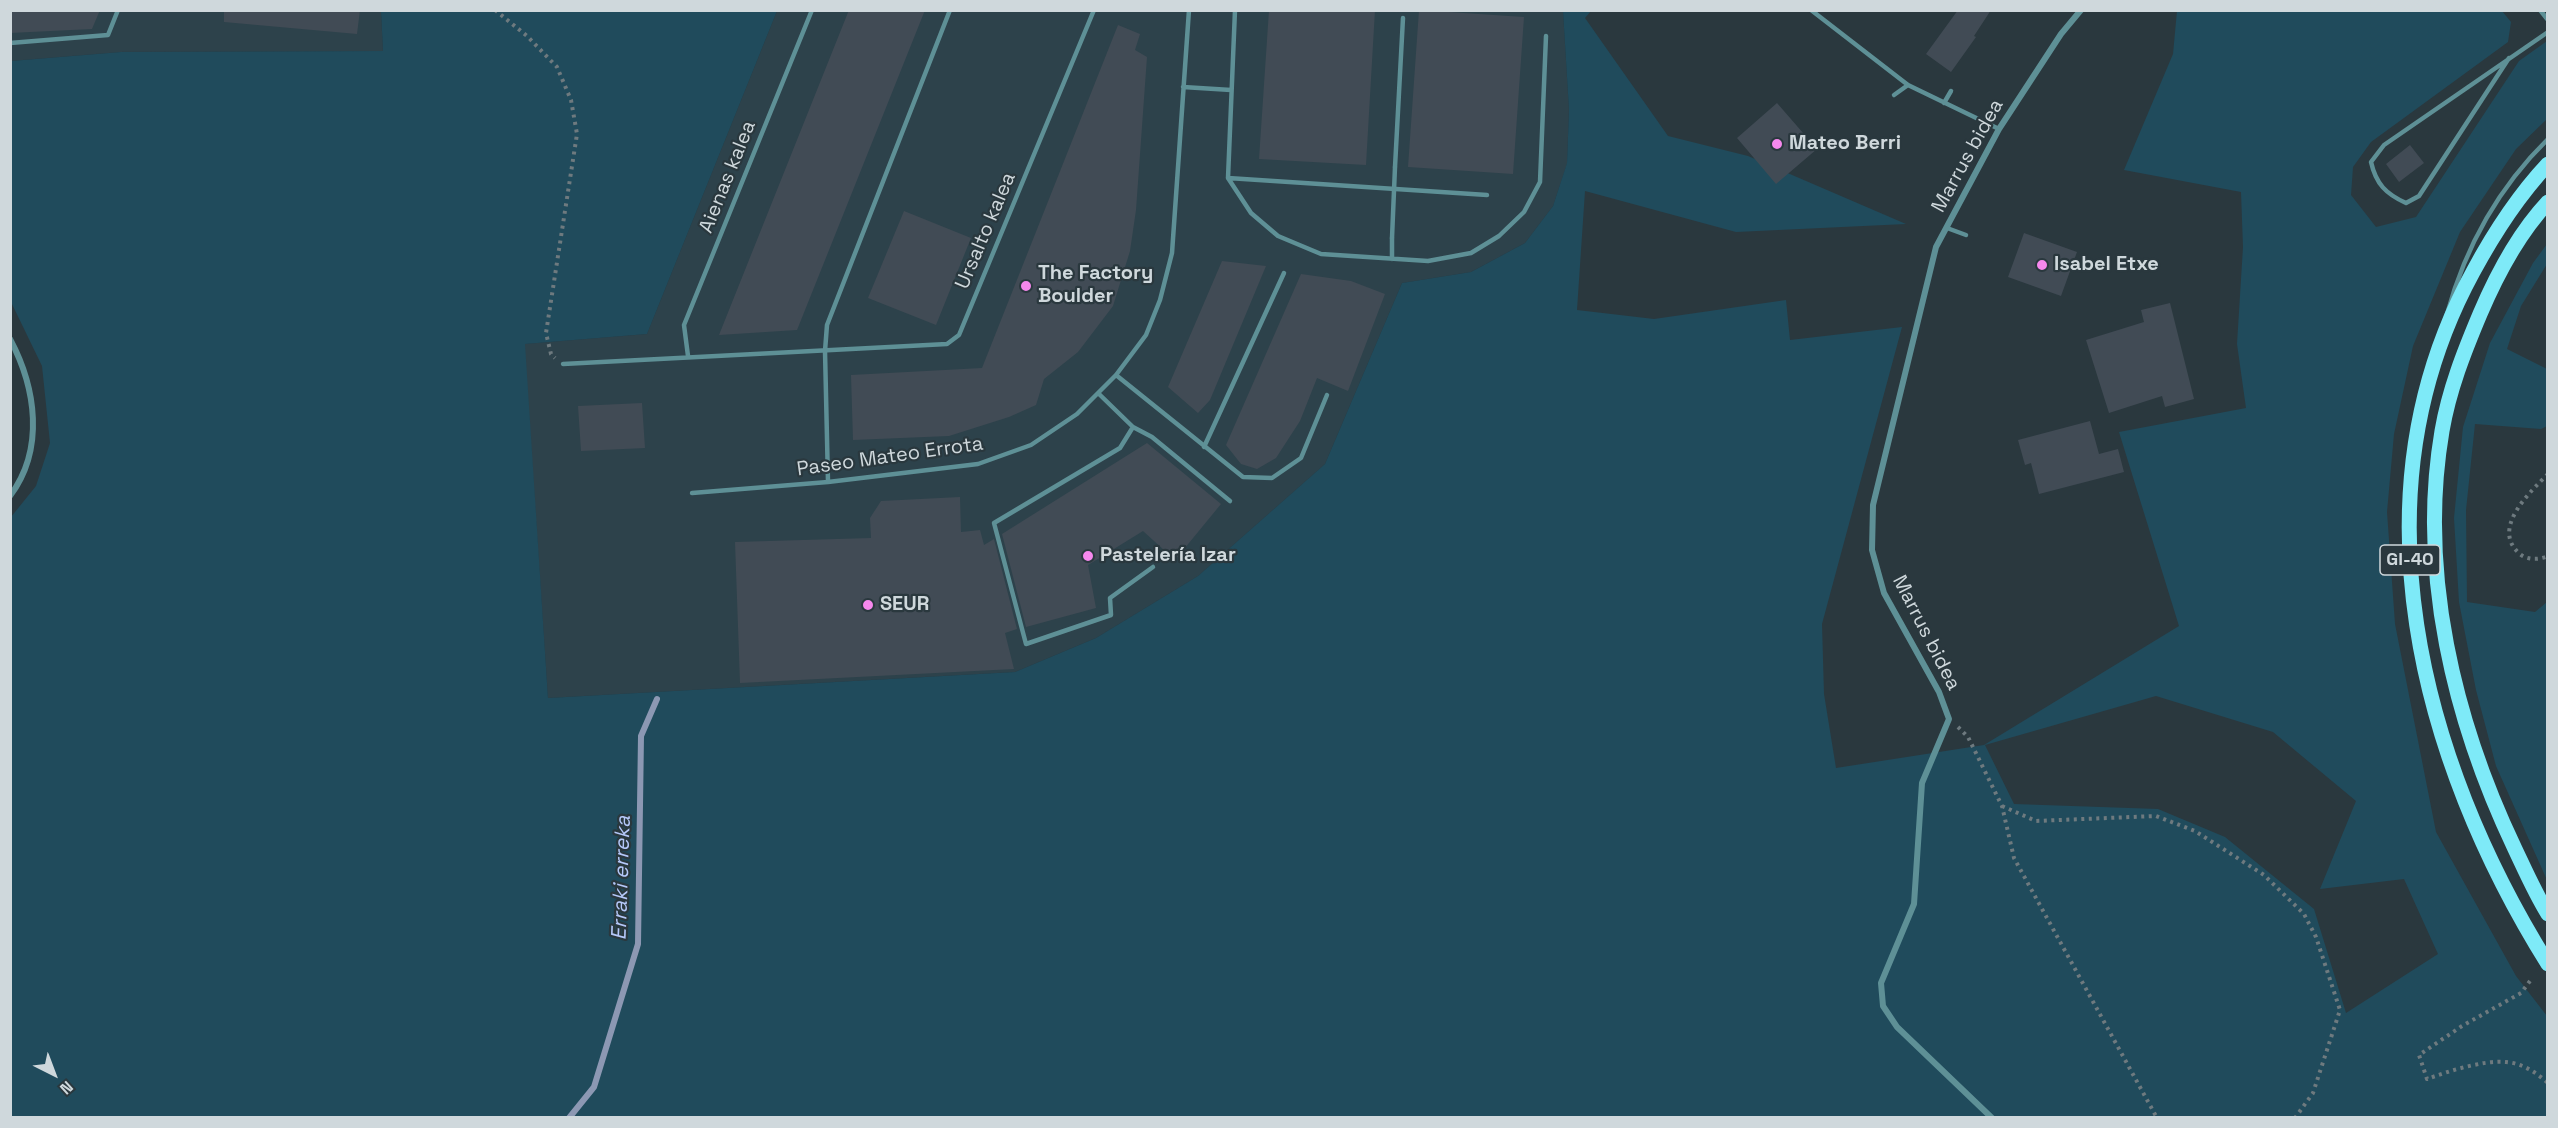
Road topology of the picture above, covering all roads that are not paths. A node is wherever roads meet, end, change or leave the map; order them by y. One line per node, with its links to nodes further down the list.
1 (118, 10): 14 (lane)
2 (812, 10): 35 (lane, Aienas kalea)
3 (950, 10): 34 (lane)
4 (1094, 10): 34 (lane, Ursalto kalea)
5 (1189, 10): 17 (lane, Paseo Mateo Errota)
6 (1235, 10): 18 (lane)
7 (1810, 10): 16 (lane)
8 (2081, 10): 22 (street, Marrus bidea)
9 (2540, 10): 11 (lane)
10 (1403, 18): 30 (lane, bridge)
11 (2547, 20)
12 (2547, 32): 15 (lane)
13 (1546, 36): 30 (lane)
14 (10, 43)
15 (2509, 58): 15 (lane)
16 (1908, 85): 20 (lane); 21 (lane)
17 (1183, 87): 18 (lane); 37 (lane, Paseo Mateo Errota)
18 (1231, 90): 25 (lane)
19 (1951, 92): 21 (lane)
20 (1894, 95)
21 (1944, 103): 22 (lane)
22 (1999, 129): 28 (street, Marrus bidea)
23 (2547, 139): 33 (lane)
24 (2547, 164): 33 (main road, GI-40)
25 (1228, 178): 26 (lane); 30 (lane)
26 (1488, 195)
27 (2547, 202): 47 (main road, GI-40)
28 (1947, 228): 29 (lane); 49 (street, Marrus bidea)
29 (1966, 235)
30 (1392, 259)
31 (1284, 273): 41 (lane)
32 (10, 339): 44 (street)
33 (2441, 339): 48 (main road, GI-40)
34 (825, 351): 35 (lane, Ursalto kalea); 42 (lane)
35 (688, 356): 36 (lane, Ursalto kalea)
36 (563, 364)
37 (1116, 375): 38 (lane, Paseo Mateo Errota); 41 (lane)
38 (1098, 393): 40 (lane); 42 (lane, Paseo Mateo Errota)
39 (1327, 395): 41 (lane)
40 (1132, 427): 45 (lane); 46 (lane)
41 (1204, 447)
42 (828, 482): 43 (lane, Paseo Mateo Errota)
43 (692, 493)
44 (10, 496)
45 (1230, 501)
46 (1153, 567)
47 (2547, 914)
48 (2547, 964)
49 (1992, 1118)

